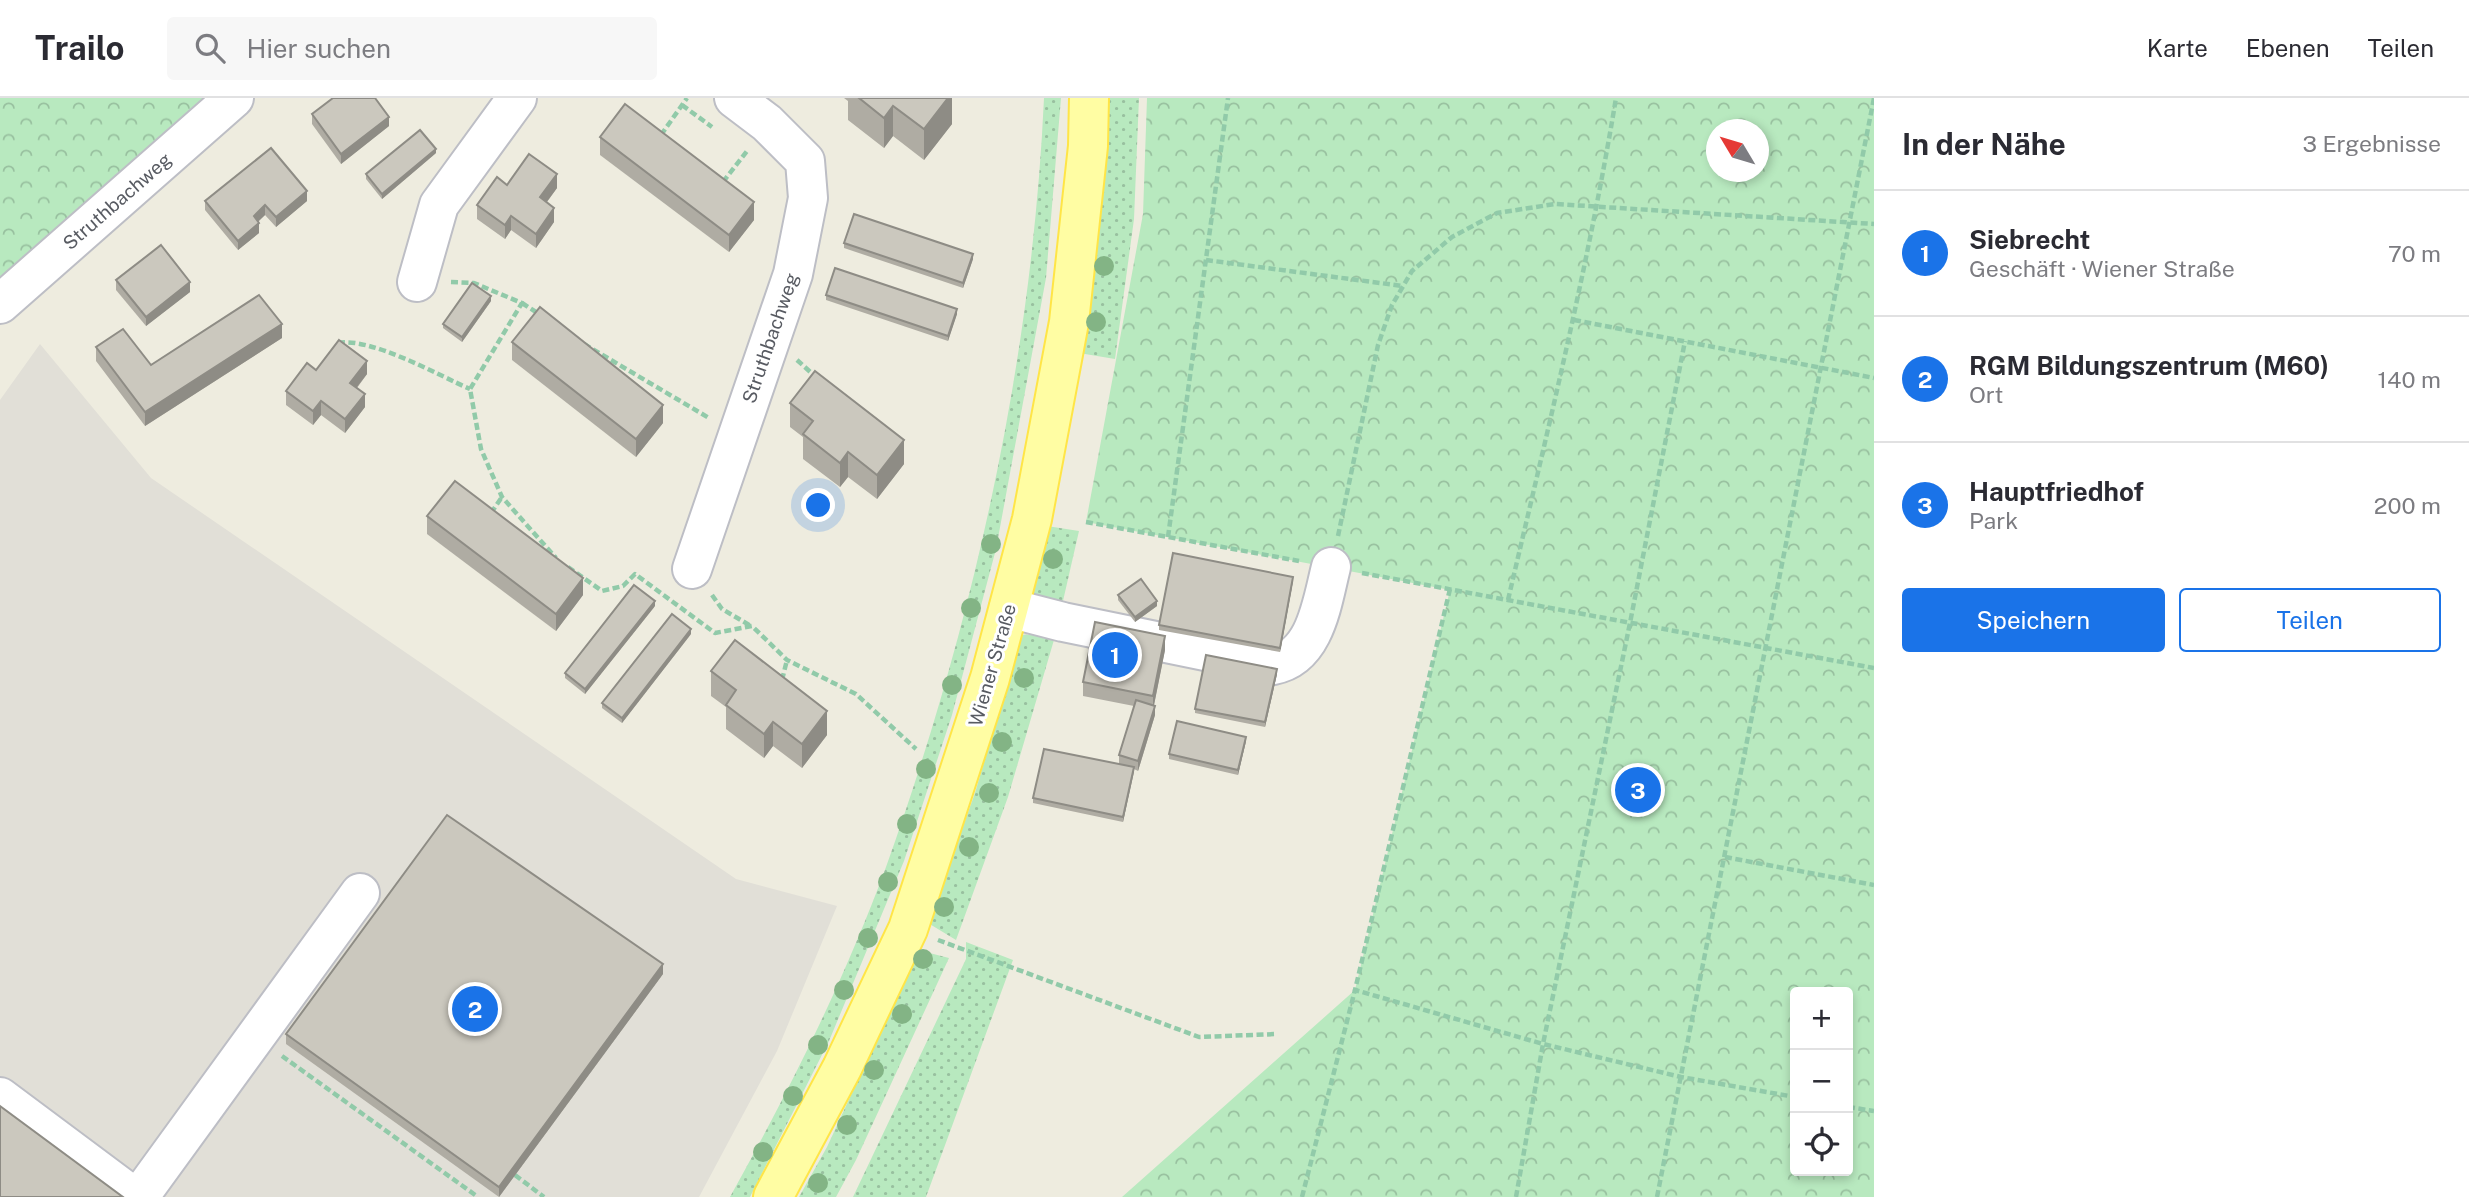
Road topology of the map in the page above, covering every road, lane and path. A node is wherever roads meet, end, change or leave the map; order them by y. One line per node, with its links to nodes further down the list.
1 (234, 98): 18 (street, Struthbachweg)
2 (517, 98): 15 (street)
3 (687, 98): 9 (path)
4 (1089, 98): 42 (main road, Wiener Straße)
5 (1228, 98): 14 (path)
6 (1616, 98): 11 (path)
7 (1874, 98): 12 (path)
8 (755, 116): 10 (path); 21 (street, Struthbachweg)
9 (654, 144)
10 (716, 191)
11 (1598, 208): 12 (path); 16 (path); 20 (path)
12 (1850, 223): 13 (path); 25 (path)
13 (1874, 225)
14 (1206, 260): 16 (path); 35 (path)
15 (417, 282): 17 (path)
16 (1404, 286): 38 (path)
17 (522, 303): 19 (path); 30 (path)
18 (0, 304)
19 (544, 317)
20 (1574, 320): 23 (path); 41 (path)
21 (771, 338): 28 (path); 31 (street, Struthbachweg)
22 (576, 339): 27 (path)
23 (1685, 341): 25 (path); 43 (path)
24 (332, 351): 30 (path)
25 (1820, 368): 26 (path); 45 (path)
26 (1874, 378)
27 (640, 379): 29 (path); 31 (path)
28 (819, 379)
29 (633, 387)
30 (470, 390): 32 (path)
31 (738, 431): 39 (street, Struthbachweg)
32 (502, 496): 33 (path); 36 (path)
33 (485, 521)
34 (1086, 523): 35 (path)
35 (1168, 537): 38 (path)
36 (555, 557): 37 (path); 44 (path)
37 (547, 568)
38 (1332, 568): 40 (path); 42 (street)
39 (692, 569): 44 (path)
40 (1450, 589): 41 (path); 54 (path)
41 (1508, 600): 43 (path)
42 (1009, 608): 53 (main road, Wiener Straße)
43 (1630, 623): 45 (path); 57 (path)
44 (752, 626): 46 (path)
45 (1767, 648): 47 (path); 50 (path)
46 (788, 660): 48 (path); 49 (path)
47 (1874, 668)
48 (779, 688)
49 (916, 748)
50 (1725, 857): 51 (path); 58 (path)
51 (1874, 886)
52 (360, 893): 56 (street)
53 (908, 929): 55 (path); 68 (main road, Wiener Straße)
54 (1354, 990): 57 (path); 69 (path)
55 (1277, 1034)
56 (255, 1037): 65 (street); 66 (path)
57 (1542, 1044): 58 (path); 70 (path)
58 (1681, 1077): 59 (path); 71 (path)
59 (1790, 1096)
60 (0, 1097): 64 (street)
61 (1853, 1108): 62 (path)
62 (1874, 1111)
63 (515, 1175): 67 (path)
64 (134, 1197)
65 (139, 1197)
66 (478, 1197)
67 (544, 1197)
68 (773, 1197)
69 (1302, 1197)
70 (1516, 1197)
71 (1657, 1197)

